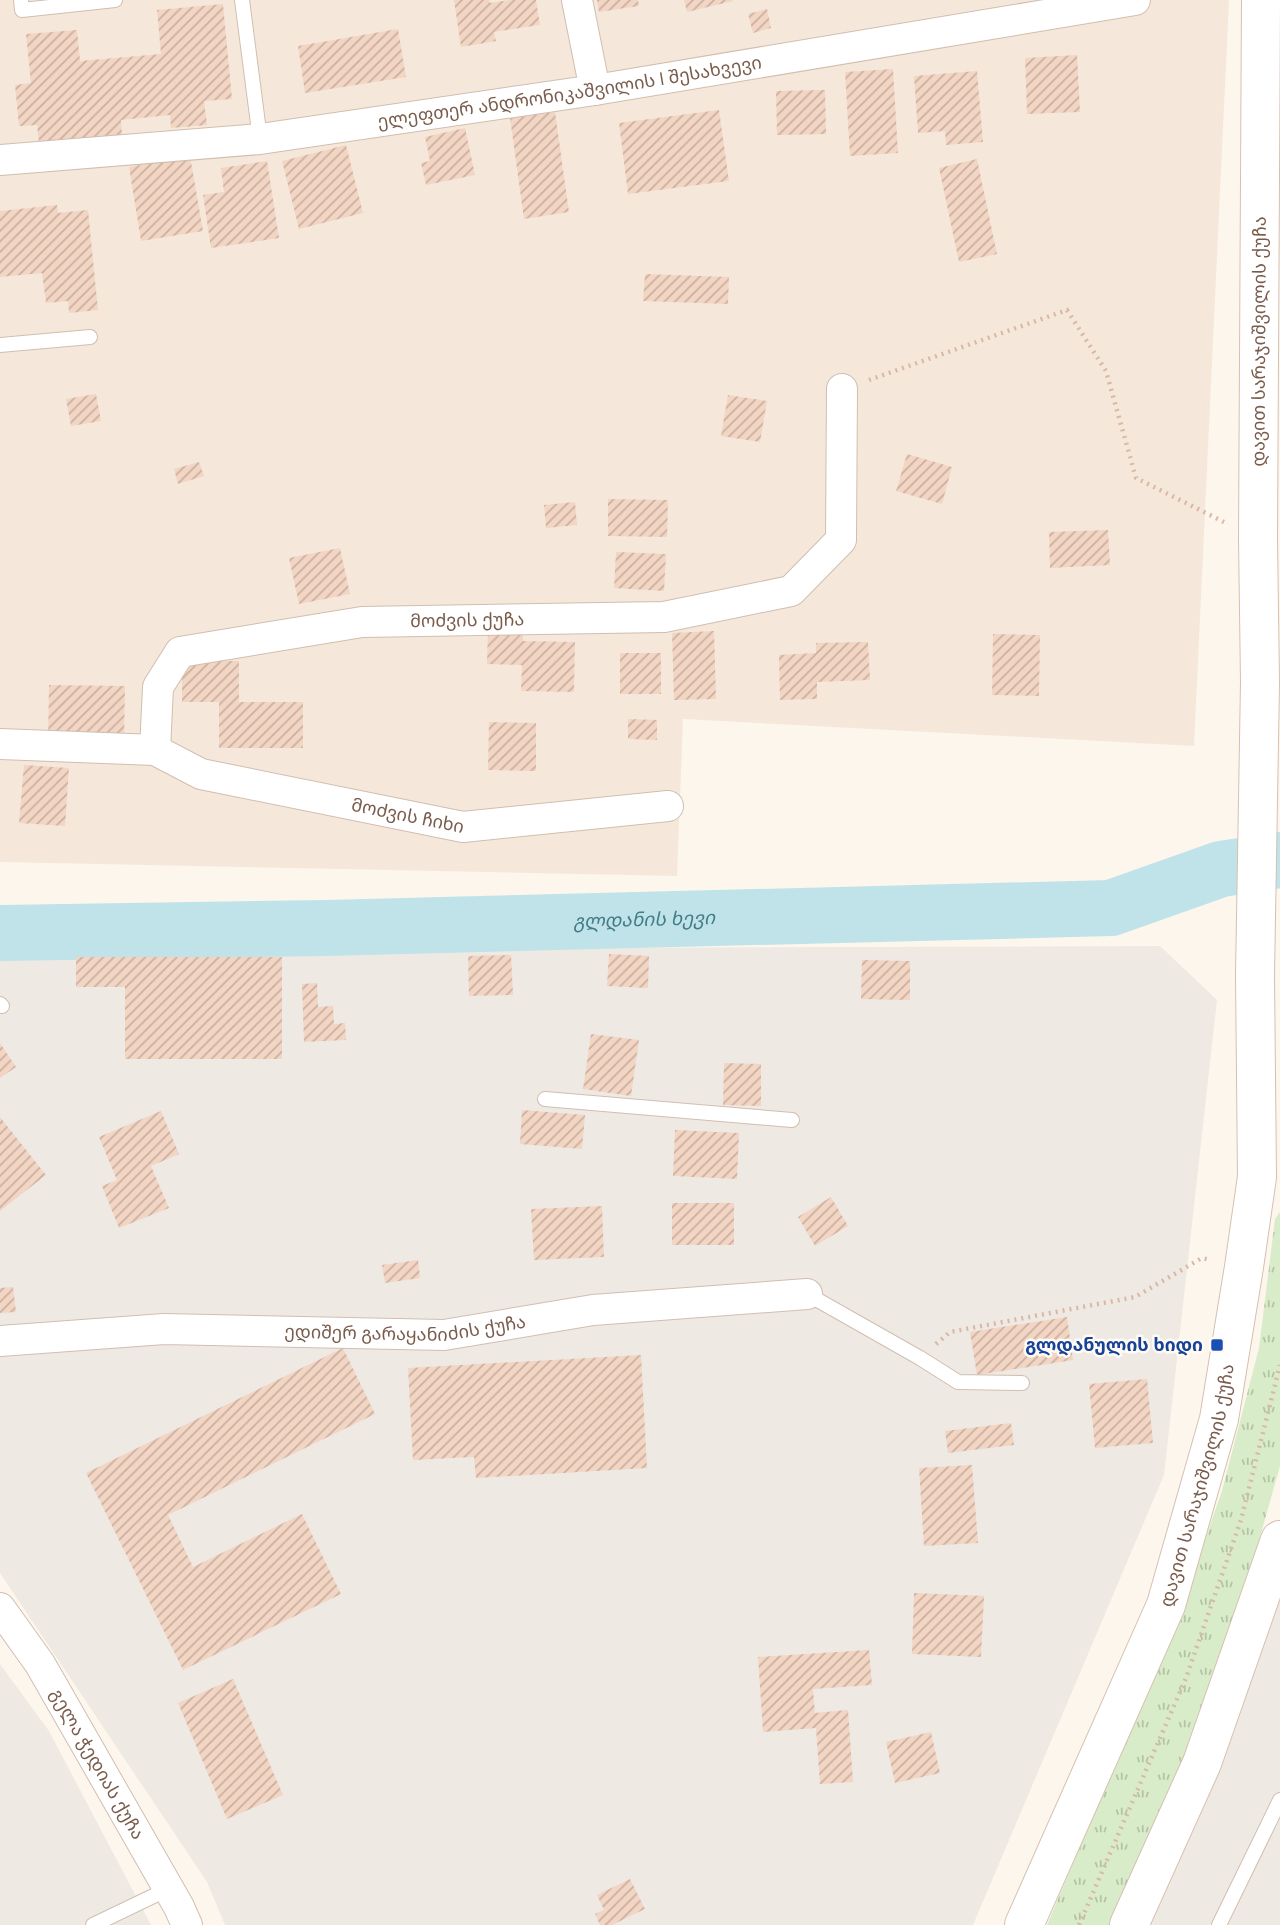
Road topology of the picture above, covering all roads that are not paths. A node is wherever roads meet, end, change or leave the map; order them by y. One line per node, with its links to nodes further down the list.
1 (21, 0): 2 (lane)
2 (115, 0)
3 (242, 0): 8 (lane)
4 (577, 0): 7 (street)
5 (1135, 0): 7 (street, ელეფთერ ანდრონიკაშვილის I შესახვევი)
6 (1261, 0): 18 (main road, დავით სარაჯიშვილის ქუჩა)
7 (595, 90): 8 (street, ელეფთერ ანდრონიკაშვილის I შესახვევი)
8 (260, 139): 9 (street, ელეფთერ ანდრონიკაშვილის I შესახვევი)
9 (0, 160)
10 (90, 337): 11 (lane)
11 (0, 345)
12 (842, 389): 14 (street, მოძვის ქუჩა)
13 (0, 744): 14 (street)
14 (155, 750): 15 (street, მოძვის ჩიხი)
15 (668, 806)
16 (545, 1099): 17 (lane)
17 (792, 1120)
18 (1268, 1179): 28 (main road, დავით სარაჯიშვილის ქუჩა)
19 (807, 1294): 20 (street, ედიშერ გარაყანიძის ქუჩა); 21 (lane)
20 (0, 1341)
21 (1022, 1383)
22 (1279, 1547): 29 (main road)
23 (0, 1608): 25 (street, გელა ჭედიას ქუჩა)
24 (1280, 1800): 30 (lane)
25 (168, 1889): 26 (lane); 27 (street, გელა ჭედიას ქუჩა)
26 (93, 1925)
27 (187, 1925)
28 (1024, 1925)
29 (1129, 1925)
30 (1219, 1925)

